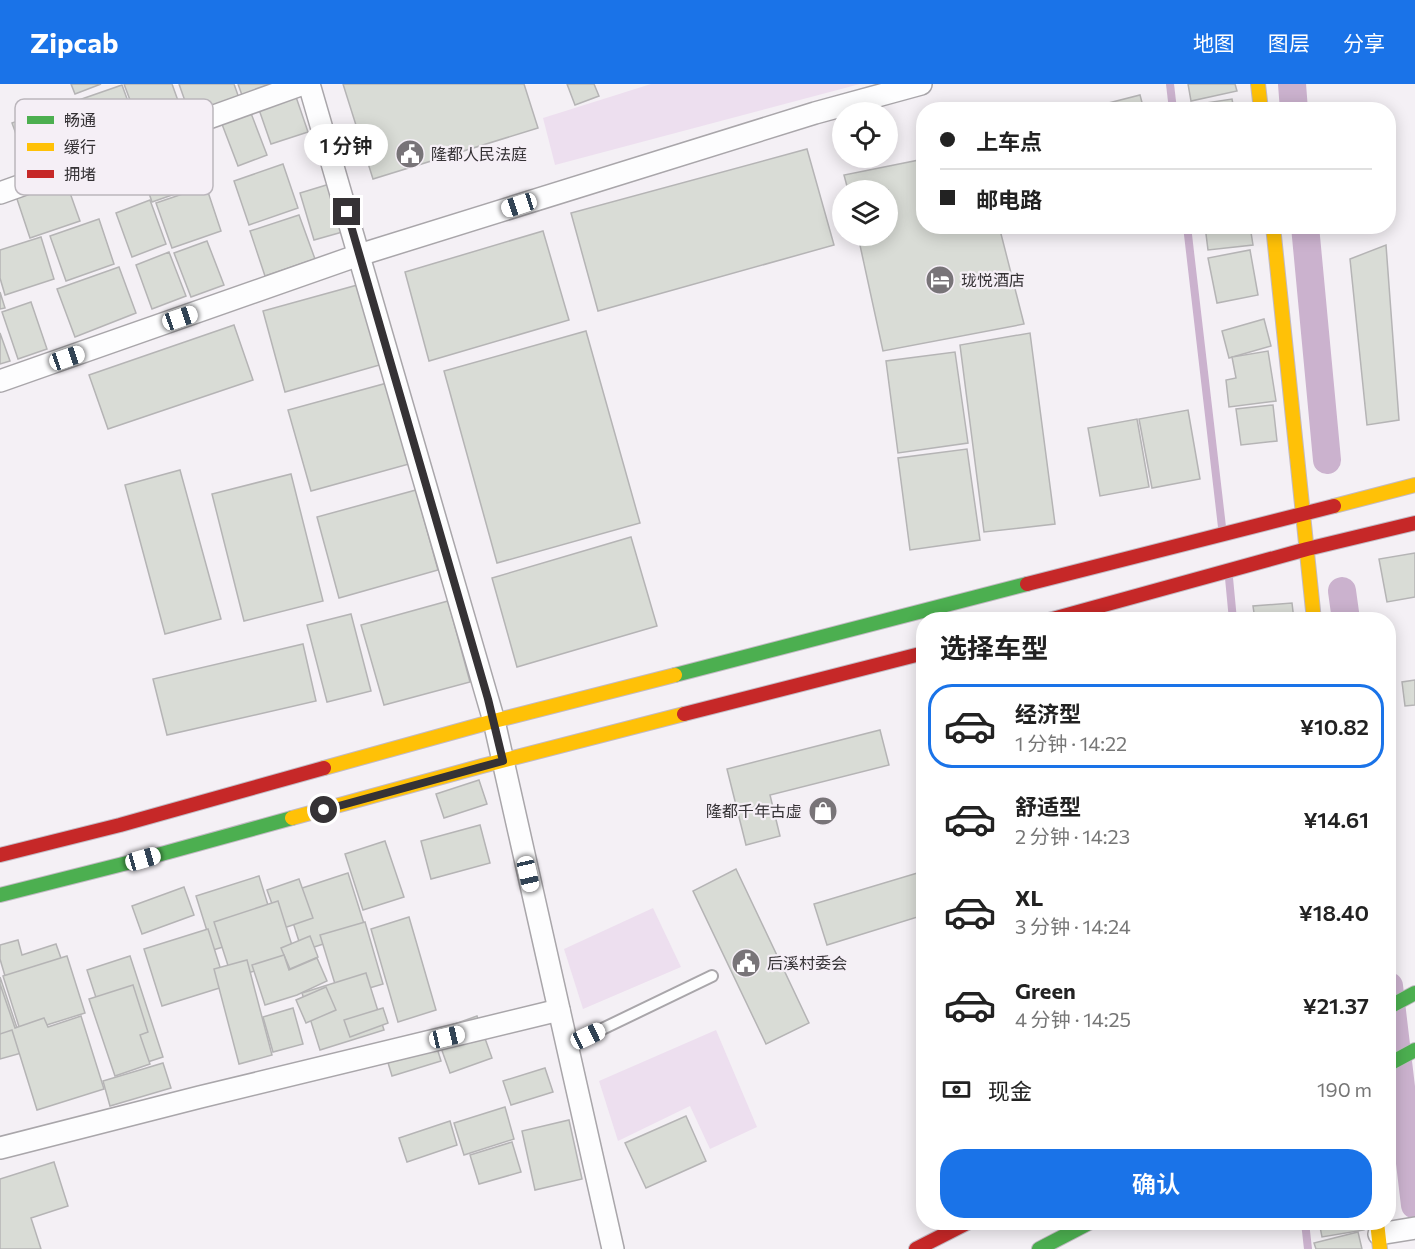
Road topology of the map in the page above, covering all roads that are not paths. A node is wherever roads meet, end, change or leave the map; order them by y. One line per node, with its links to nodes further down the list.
1 (303, 84): 6 (street)
2 (309, 84): 10 (street)
3 (921, 84): 10 (street)
4 (1258, 84): 5 (main road)
5 (1260, 102)
6 (213, 116)
7 (15, 188): 8 (street)
8 (0, 193)
9 (1274, 234): 13 (main road)
10 (359, 255): 11 (street); 21 (street)
11 (0, 381)
12 (1415, 485): 13 (main road)
13 (1303, 513): 15 (main road); 16 (main road)
14 (1415, 523): 15 (main road)
15 (1307, 549): 17 (main road); 18 (main road)
16 (918, 612)
17 (1078, 612)
18 (1313, 612)
19 (916, 613): 21 (main road)
20 (916, 654): 22 (main road)
21 (494, 721): 22 (street); 23 (main road)
22 (503, 761): 24 (main road); 28 (street)
23 (0, 855)
24 (0, 894)
25 (712, 976): 29 (lane)
26 (1415, 993): 27 (main road)
27 (1396, 1003)
28 (559, 1010): 29 (street); 32 (street)
29 (567, 1046): 37 (street)
30 (1415, 1050): 31 (main road)
31 (1396, 1060)
32 (0, 1148)
33 (1415, 1228): 36 (street)
34 (953, 1230): 38 (main road)
35 (1076, 1230): 39 (main road)
36 (1379, 1235)
37 (613, 1249)
38 (916, 1249)
39 (1039, 1249)

